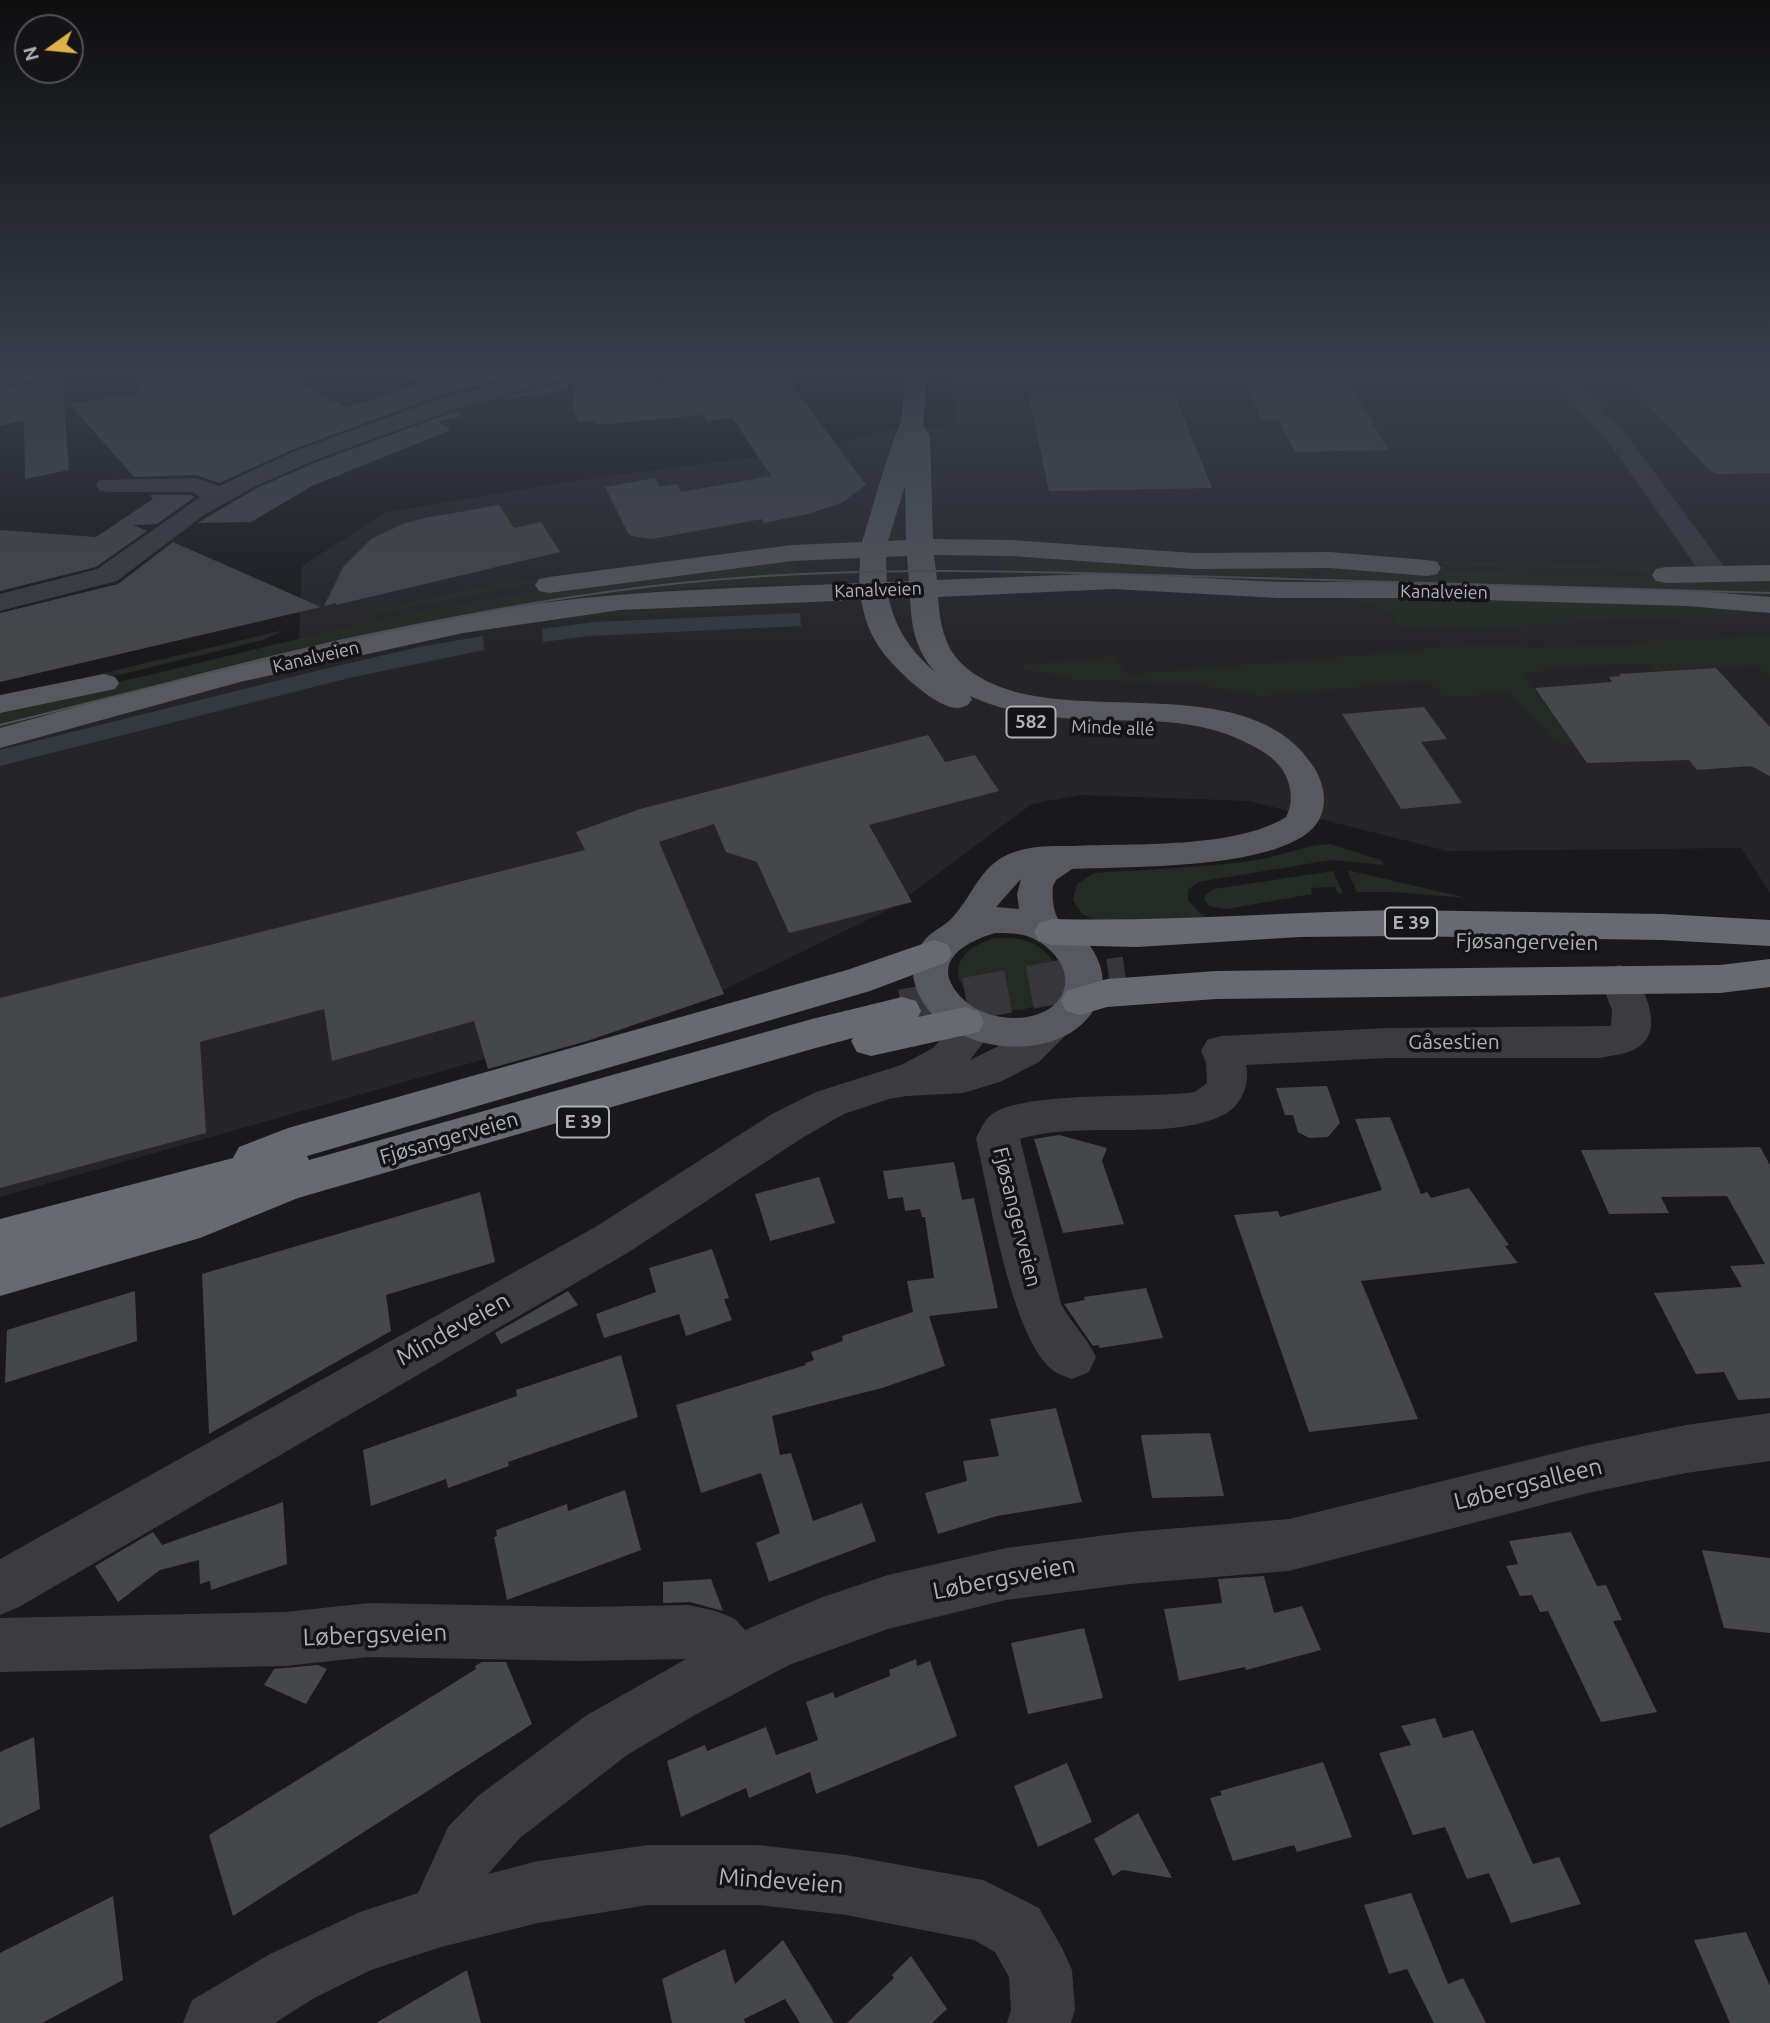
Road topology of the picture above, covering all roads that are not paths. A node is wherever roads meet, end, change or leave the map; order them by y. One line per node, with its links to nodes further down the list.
1 (190, 466): 7 (street)
2 (277, 466): 7 (street)
3 (898, 466): 9 (main road, Minde allé / 582)
4 (917, 466): 8 (main road, Minde allé / 582)
5 (1638, 466): 10 (street)
6 (108, 485): 7 (street)
7 (211, 492): 14 (street)
8 (921, 547): 9 (main road, Kanalveien); 10 (main road, Kanalveien); 12 (main road, Minde allé / 582)
9 (873, 548): 13 (main road, Minde allé / 582); 16 (main road, Kanalveien)
10 (1715, 573): 11 (main road, Kanalveien)
11 (1770, 573)
12 (924, 588): 13 (main road, Kanalveien); 15 (main road, Kanalveien); 17 (main road, Minde allé / 582)
13 (873, 590): 17 (main road, Minde allé / 582); 18 (main road, Kanalveien)
14 (0, 603)
15 (1770, 605)
16 (0, 704)
17 (1252, 734): 19 (main road, Minde allé / 582)
18 (0, 738)
19 (1065, 857): 20 (main road); 22 (main road, Minde allé / 582)
20 (1047, 930): 21 (highway, E 39); 22 (main road, E 39); 28 (main road)
21 (1770, 933)
22 (949, 940): 29 (main road); 32 (highway, E 39)
23 (1770, 944): 24 (highway, Fjøsangerveien / E 39)
24 (1770, 965)
25 (1770, 973): 26 (highway, E 39)
26 (1619, 979): 28 (highway, E 39); 30 (street, Gåsestien)
27 (900, 1003): 32 (highway, Fjøsangerveien / E 39)
28 (1067, 1012): 29 (main road, E 39); 31 (street)
29 (970, 1024): 31 (street); 32 (highway, E 39)
30 (1221, 1051): 35 (street, Fjøsangerveien)
31 (908, 1080): 38 (street, Mindeveien)
32 (200, 1201): 33 (highway, Fjøsangerveien / E 39); 34 (highway, Fjøsangerveien / E 39)
33 (0, 1238)
34 (0, 1276)
35 (1072, 1357)
36 (1770, 1437): 37 (street, Løbergsalleen)
37 (1289, 1545): 40 (street, Løbergsveien)
38 (0, 1588)
39 (0, 1644): 40 (street, Løbergsveien)
40 (733, 1666): 41 (street, Løbergsveien)
41 (442, 1916): 42 (street); 43 (street, Mindeveien)
42 (215, 2023)
43 (1039, 2023)

